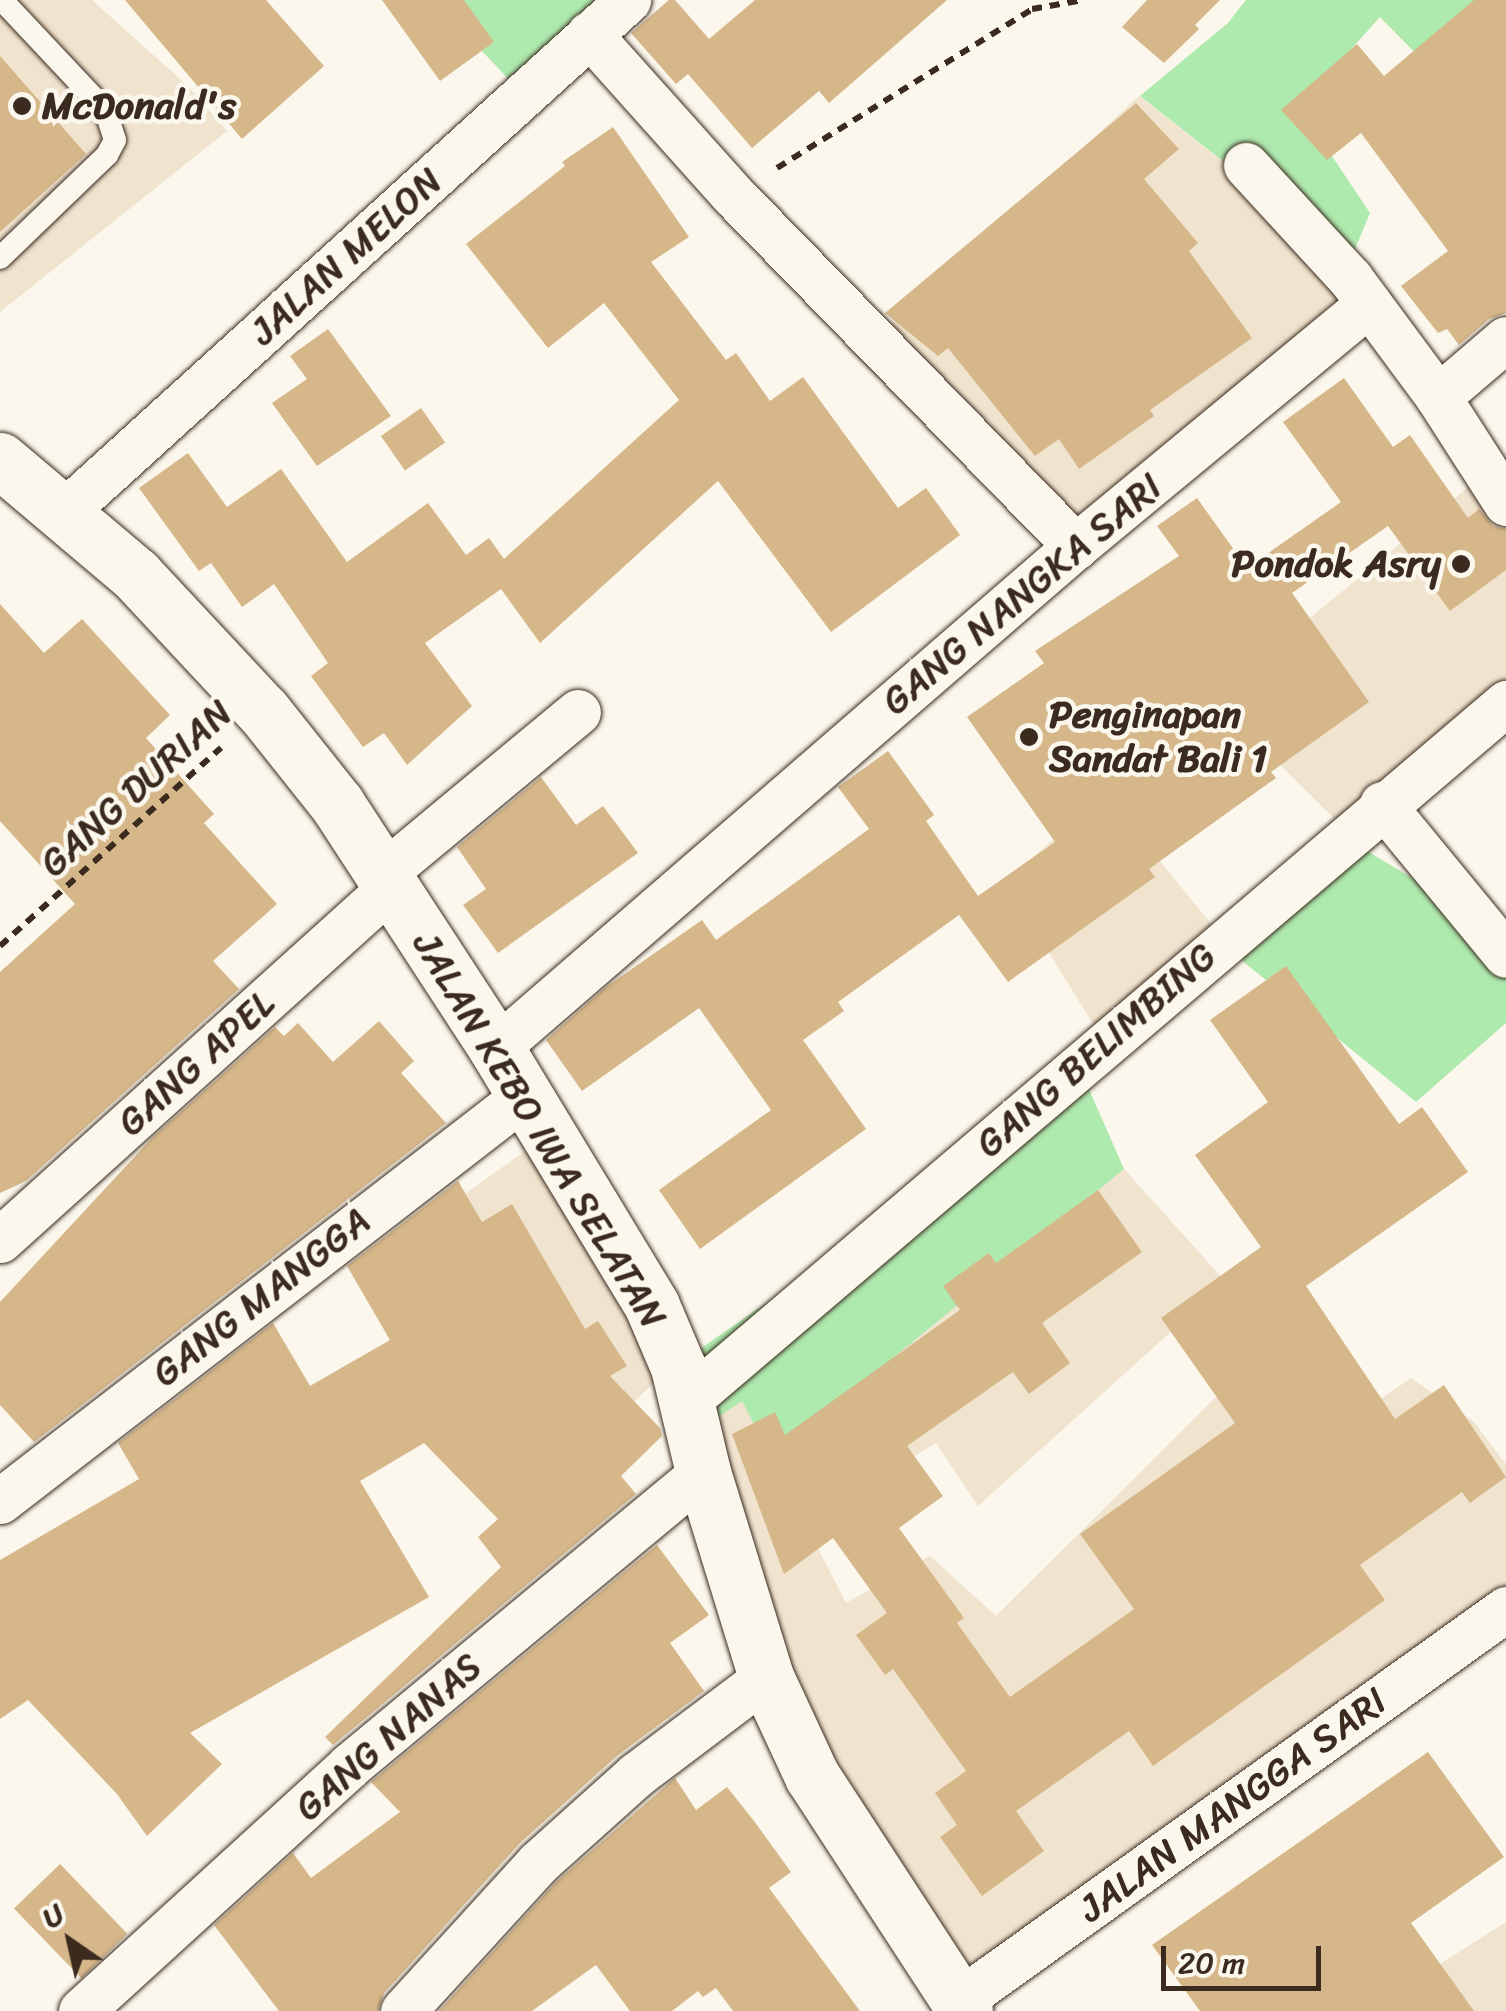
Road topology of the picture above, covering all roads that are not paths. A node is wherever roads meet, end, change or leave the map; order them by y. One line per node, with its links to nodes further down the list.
1 (2, 0): 5 (lane)
2 (628, 0): 3 (street, JALAN MELON)
3 (590, 34): 11 (street, JALAN MELON); 12 (street)
4 (1246, 165): 6 (street)
5 (0, 258)
6 (1369, 304): 8 (street); 12 (street, GANG NANGKA SARI)
7 (1506, 339): 8 (street)
8 (1438, 397): 10 (street)
9 (0, 460): 11 (street, JALAN KEBO IWA SELATAN)
10 (1506, 504)
11 (64, 512): 16 (street, JALAN KEBO IWA SELATAN)
12 (1076, 546): 18 (street, GANG NANGKA SARI)
13 (1506, 703): 15 (street, GANG BELIMBING)
14 (578, 712): 16 (street, GANG APEL)
15 (1382, 804): 17 (street); 21 (street, GANG BELIMBING)
16 (388, 879): 18 (street, JALAN KEBO IWA SELATAN); 20 (street, GANG APEL)
17 (1506, 955)
18 (496, 1048): 19 (street, JALAN KEBO IWA SELATAN)
19 (524, 1096): 21 (street, JALAN KEBO IWA SELATAN); 23 (street, GANG MANGGA)
20 (0, 1240)
21 (688, 1400): 22 (street, JALAN KEBO IWA SELATAN)
22 (703, 1472): 25 (street, JALAN KEBO IWA SELATAN); 27 (street, GANG NANAS)
23 (0, 1502)
24 (1506, 1610): 26 (street, JALAN MANGGA SARI)
25 (766, 1677): 26 (street, JALAN KEBO IWA SELATAN); 28 (street)
26 (962, 2006)
27 (81, 2011)
28 (404, 2011)

